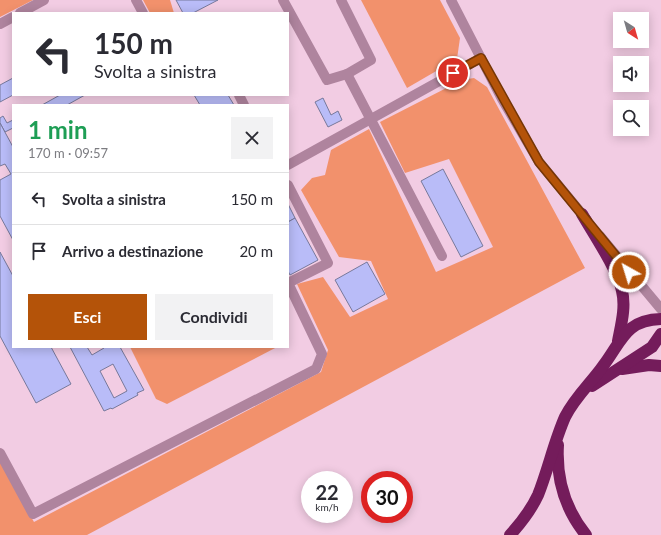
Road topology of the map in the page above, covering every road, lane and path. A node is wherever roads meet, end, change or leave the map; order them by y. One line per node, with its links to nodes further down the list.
1 (44, 0): 6 (street)
2 (136, 0): 7 (street)
3 (284, 0): 11 (street)
4 (341, 0): 11 (street)
5 (451, 0): 10 (street)
6 (22, 12)
7 (142, 12)
8 (12, 18): 9 (street)
9 (0, 24)
10 (481, 58): 12 (street); 15 (street)
11 (346, 74): 12 (street)
12 (370, 120): 13 (street); 16 (street)
13 (289, 164)
14 (289, 187): 17 (street)
15 (582, 214): 19 (street); 22 (highway)
16 (442, 256)
17 (289, 282)
18 (289, 285): 27 (street)
19 (661, 309)
20 (661, 318): 22 (highway)
21 (661, 334): 24 (highway)
22 (618, 341): 25 (highway)
23 (661, 366): 24 (highway)
24 (615, 371): 25 (highway)
25 (575, 400): 26 (highway)
26 (560, 431): 28 (highway); 29 (highway)
27 (0, 453)
28 (510, 535)
29 (586, 535)

